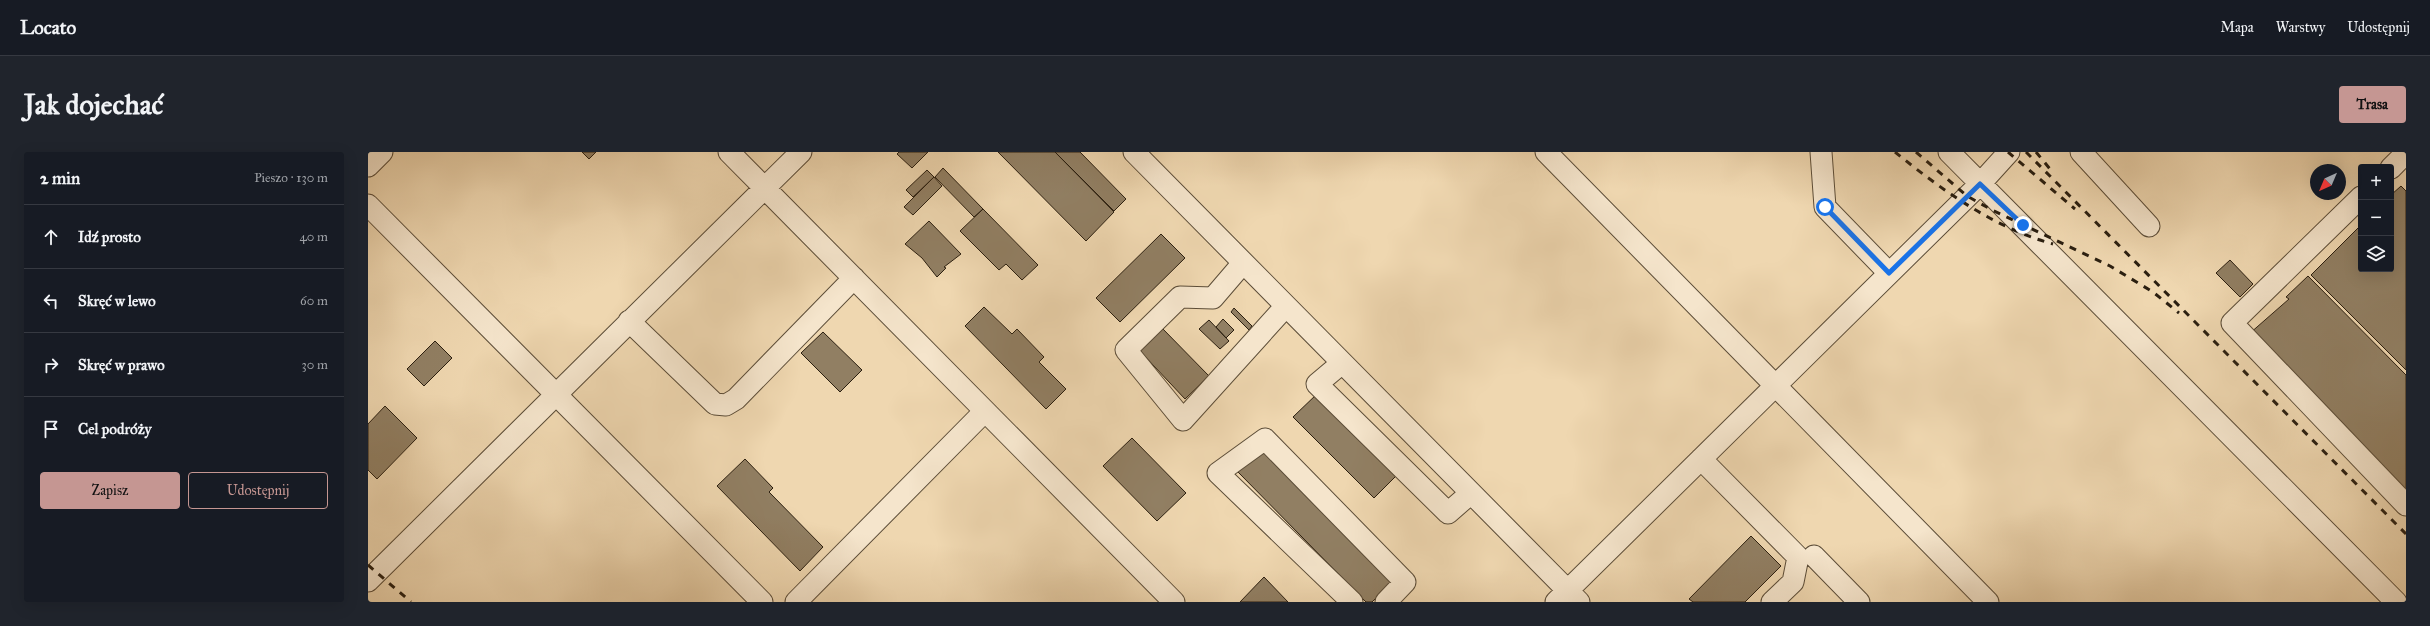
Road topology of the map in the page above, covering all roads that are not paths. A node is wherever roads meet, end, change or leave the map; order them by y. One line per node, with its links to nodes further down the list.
1 (382, 152): 12 (lane)
2 (729, 152): 14 (lane)
3 (801, 152): 14 (lane)
4 (1134, 152): 18 (lane)
5 (1546, 152): 24 (lane)
6 (1821, 152): 19 (lane)
7 (1949, 152): 13 (lane)
8 (2009, 152): 13 (lane)
9 (2081, 152): 17 (lane)
10 (2406, 153): 11 (lane)
11 (2394, 165)
12 (368, 166)
13 (1980, 184): 19 (lane); 41 (lane)
14 (764, 188): 20 (lane); 22 (lane)
15 (2358, 200): 29 (lane)
16 (368, 205): 25 (lane)
17 (2149, 226)
18 (1243, 263): 21 (lane); 21 (lane)
19 (1889, 273): 24 (lane)
20 (854, 278): 22 (lane); 26 (lane)
21 (1286, 306): 23 (lane)
22 (629, 321): 25 (lane)
23 (1342, 363): 28 (lane); 28 (lane)
24 (1775, 386): 27 (lane); 40 (lane)
25 (555, 394): 31 (lane); 33 (lane)
26 (985, 411): 34 (lane); 35 (lane)
27 (1701, 459): 32 (lane); 38 (lane)
28 (1471, 493): 32 (lane)
29 (2406, 505)
30 (1814, 556): 39 (lane)
31 (368, 581)
32 (1567, 598)
33 (762, 602)
34 (796, 602)
35 (1174, 602)
36 (1352, 602): 37 (lane)
37 (1386, 602)
38 (1772, 602)
39 (1859, 602)
40 (1988, 602)
41 (2396, 602)

